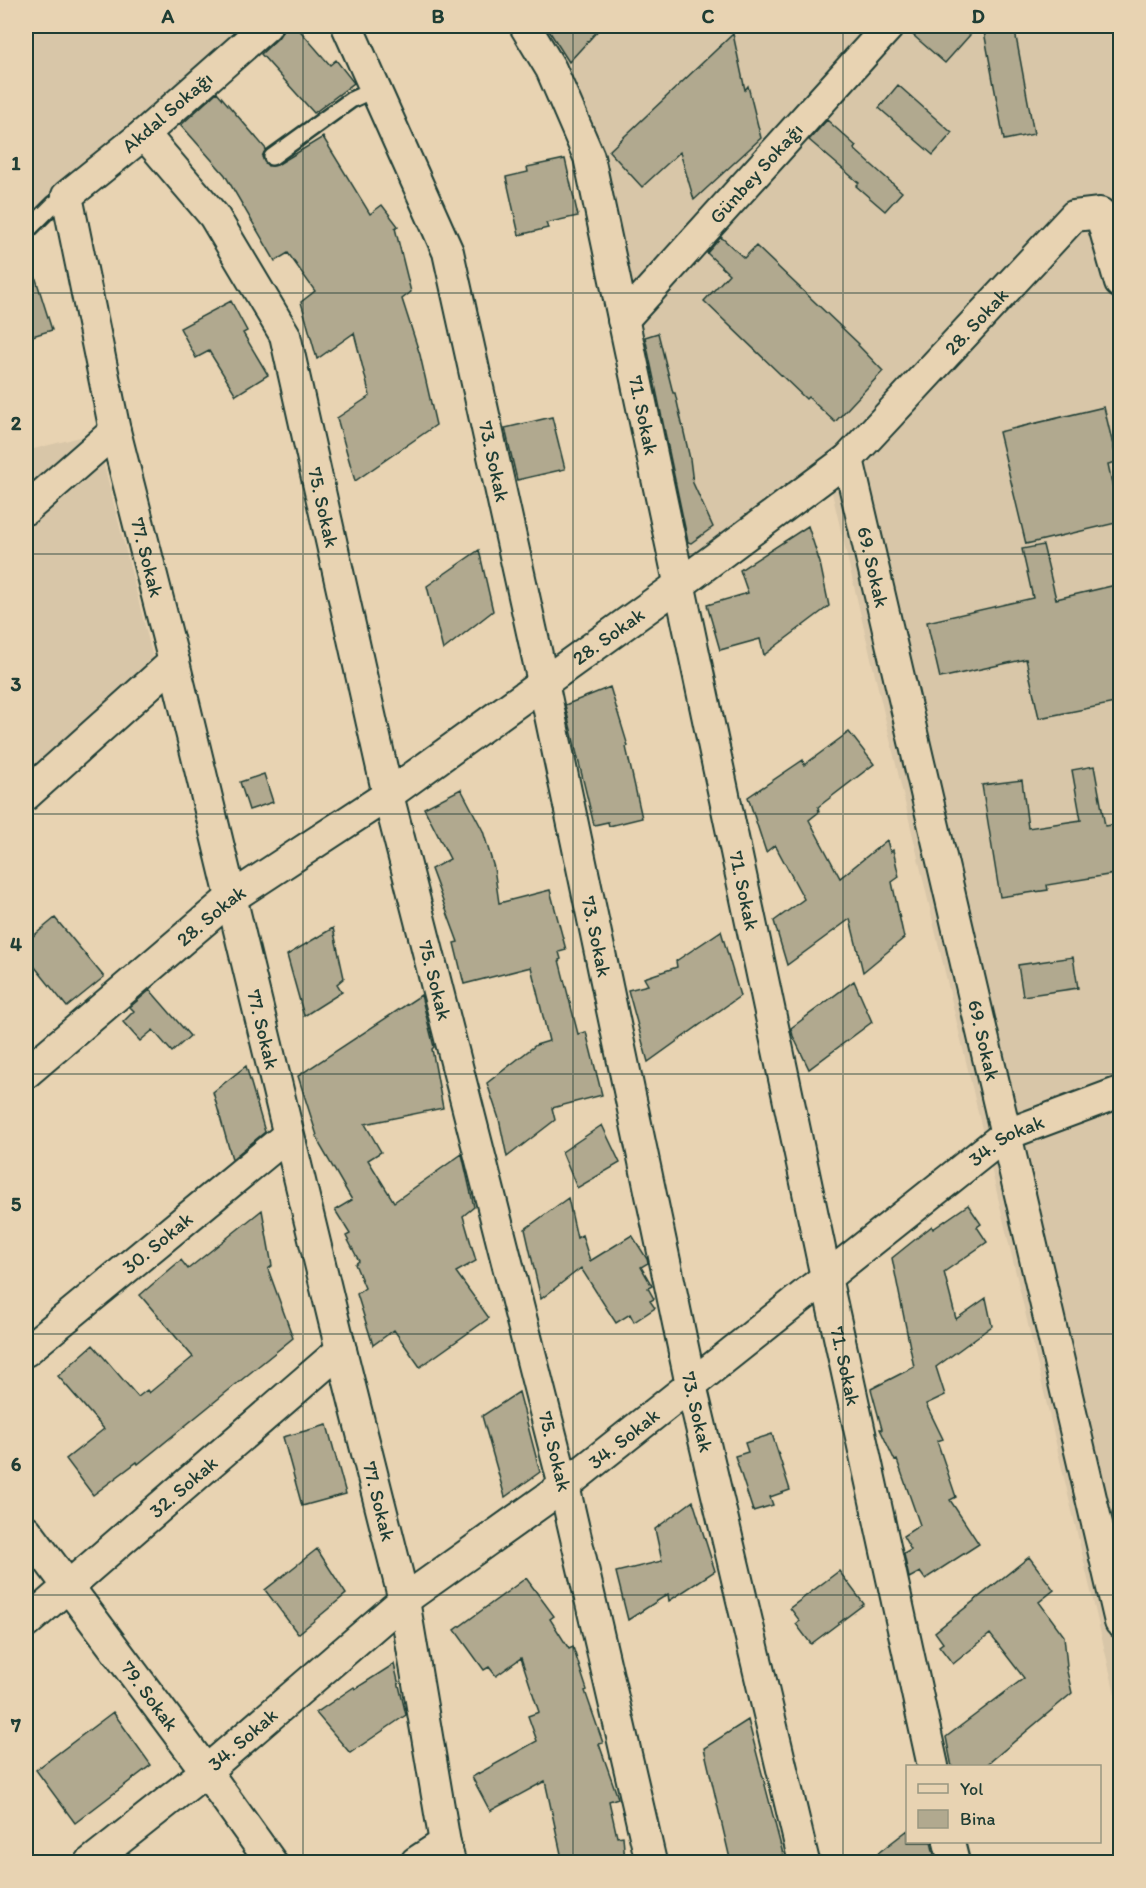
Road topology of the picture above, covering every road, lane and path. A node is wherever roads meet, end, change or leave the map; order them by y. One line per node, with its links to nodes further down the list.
1 (266, 26): 6 (street, Akdal Sokağı)
2 (347, 26): 5 (street, 73. Sokak)
3 (525, 26): 11 (street, 71. Sokak)
4 (889, 26): 11 (street, Günbey Sokağı)
5 (375, 89): 7 (lane); 17 (street, 73. Sokak)
6 (144, 134): 8 (street, Akdal Sokağı); 19 (street, 75. Sokak)
7 (272, 157)
8 (67, 196): 9 (lane); 12 (street, 77. Sokak)
9 (26, 232)
10 (1120, 283): 13 (street, 28. Sokak)
11 (623, 320): 15 (street, 71. Sokak)
12 (115, 431): 14 (street); 16 (street, 77. Sokak)
13 (848, 459): 15 (street, 28. Sokak); 24 (street, 69. Sokak)
14 (26, 509)
15 (679, 585): 17 (street, 28. Sokak); 25 (street, 71. Sokak)
16 (174, 662): 18 (street); 20 (street, 77. Sokak)
17 (543, 682): 19 (street, 28. Sokak); 28 (street, 73. Sokak)
18 (26, 795)
19 (388, 795): 20 (street, 28. Sokak); 29 (street, 75. Sokak)
20 (231, 898): 21 (street, 28. Sokak); 23 (street, 77. Sokak)
21 (26, 1073)
22 (1120, 1092): 24 (street, 34. Sokak)
23 (288, 1135): 26 (street, 77. Sokak); 27 (street, 30. Sokak)
24 (1005, 1135): 25 (street, 34. Sokak); 34 (street, 69. Sokak)
25 (826, 1277): 28 (street, 34. Sokak); 35 (street, 71. Sokak)
26 (341, 1350): 31 (street, 32. Sokak); 32 (street, 77. Sokak)
27 (26, 1351)
28 (691, 1385): 29 (street, 34. Sokak); 43 (street, 73. Sokak)
29 (564, 1486): 32 (street, 34. Sokak); 42 (street, 75. Sokak)
30 (26, 1530): 31 (street, 79. Sokak)
31 (68, 1586): 33 (street, 32. Sokak); 36 (street, 79. Sokak)
32 (404, 1600): 36 (street, 34. Sokak); 38 (street, 77. Sokak)
33 (26, 1623)
34 (1120, 1623)
35 (933, 1765)
36 (206, 1771): 39 (street, 34. Sokak); 40 (street, 79. Sokak)
37 (949, 1843): 44 (street)
38 (448, 1853): 41 (street)
39 (91, 1863)
40 (271, 1863)
41 (416, 1863)
42 (651, 1863)
43 (804, 1863)
44 (954, 1863)

